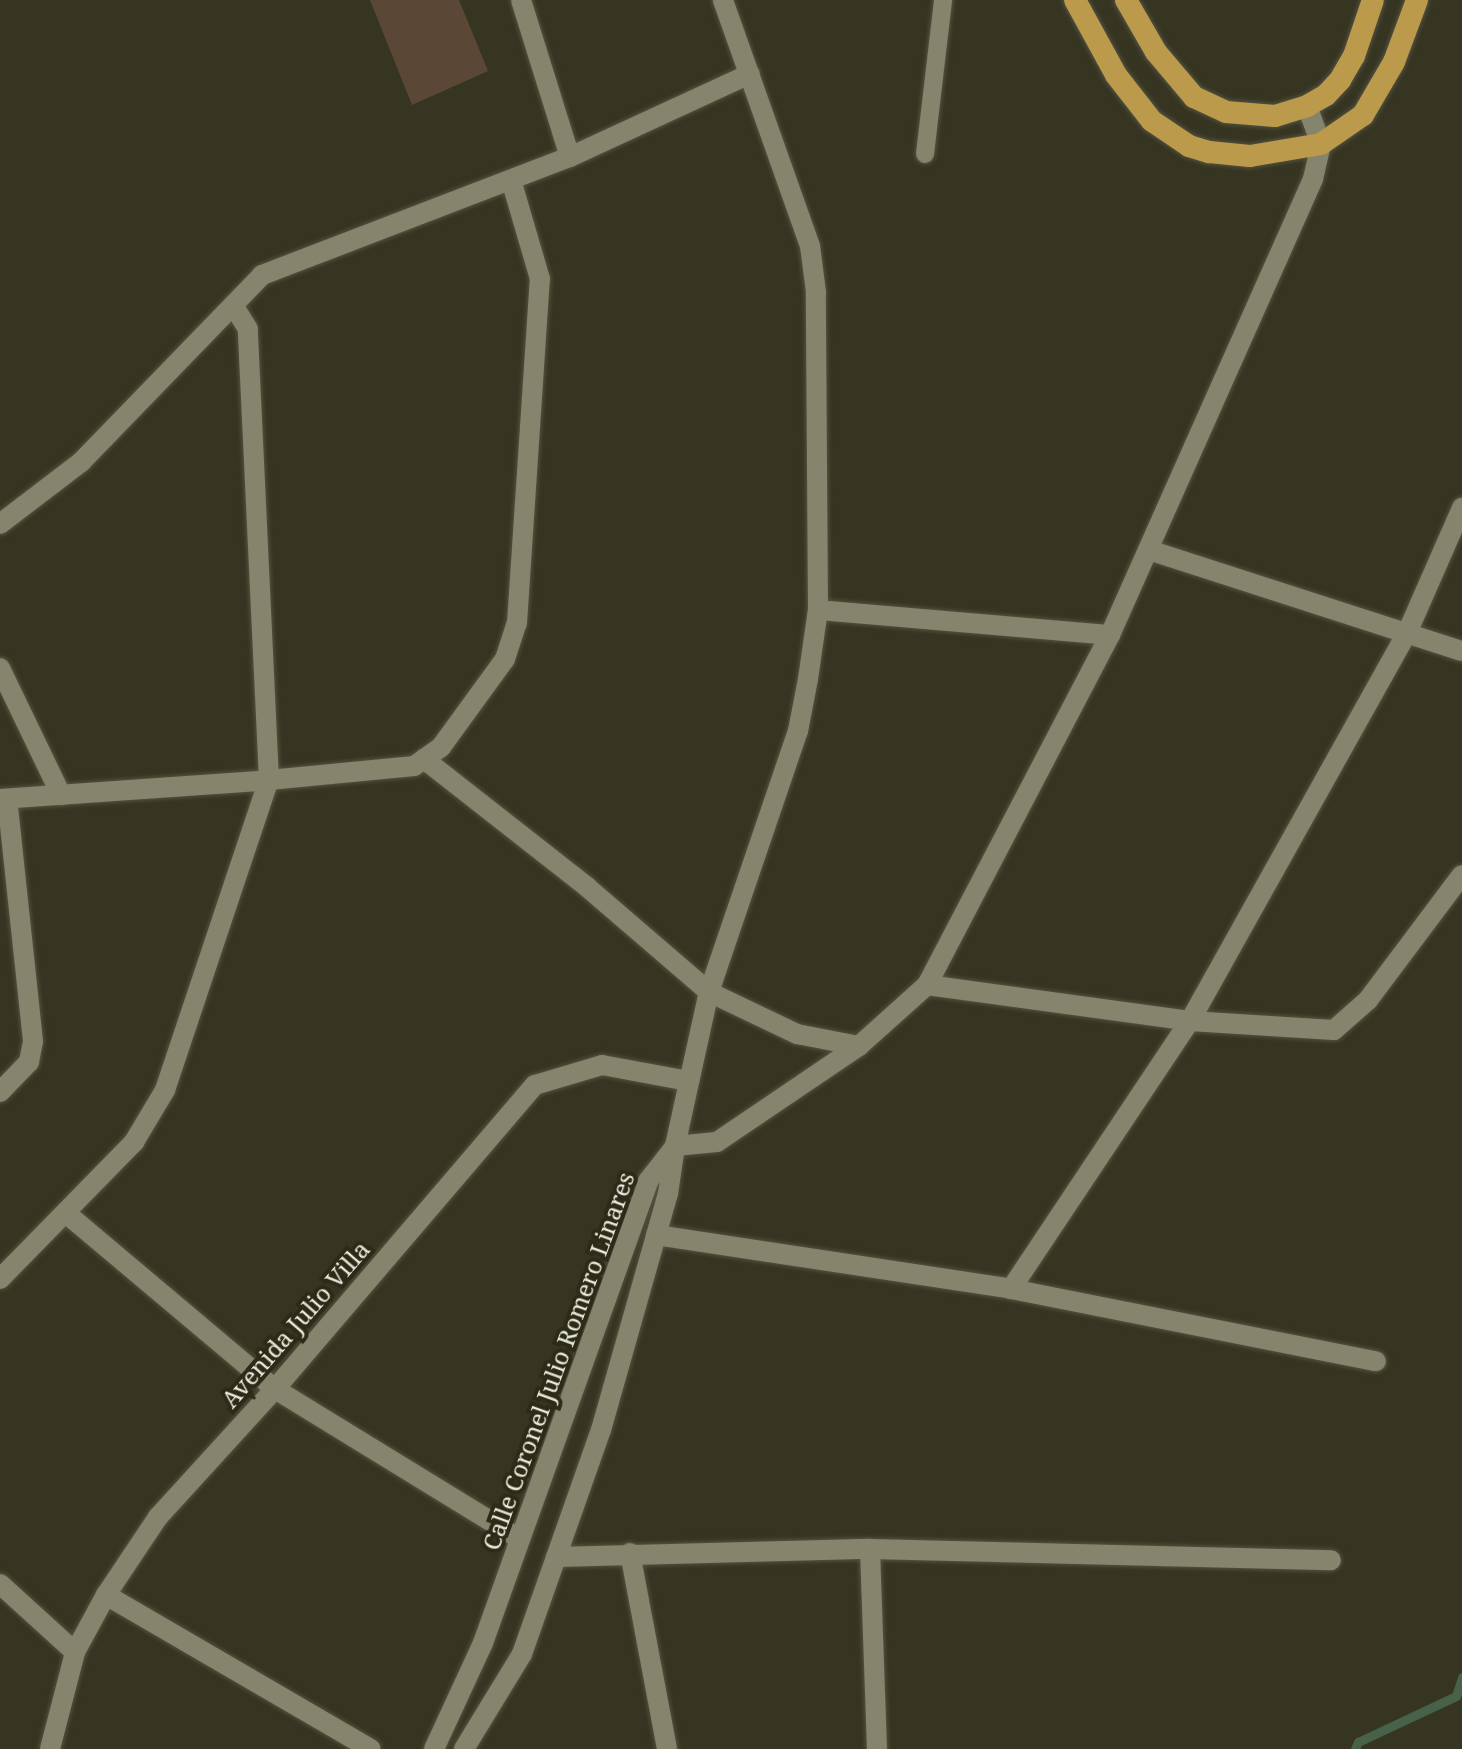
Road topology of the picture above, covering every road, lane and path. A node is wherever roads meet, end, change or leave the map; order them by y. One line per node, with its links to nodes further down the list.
1 (521, 0): 12 (street)
2 (723, 0): 8 (street)
3 (943, 0): 11 (lane)
4 (1075, 0): 10 (highway)
5 (1126, 0): 9 (highway)
6 (1373, 0): 9 (highway)
7 (1417, 0): 10 (highway)
8 (750, 74): 12 (street); 18 (street)
9 (1307, 106): 10 (street)
10 (1321, 144): 17 (street)
11 (925, 154)
12 (570, 157): 13 (street)
13 (511, 180): 14 (street); 23 (street)
14 (233, 305): 16 (street); 24 (street)
15 (1462, 508): 19 (street)
16 (0, 524)
17 (1149, 550): 19 (street); 20 (street)
18 (818, 610): 20 (street); 29 (street)
19 (1407, 633): 21 (street); 30 (street)
20 (1110, 635): 28 (street)
21 (1462, 651)
22 (0, 668): 25 (street)
23 (424, 759): 24 (street); 29 (street)
24 (269, 780): 25 (street); 35 (street)
25 (61, 795): 26 (street)
26 (4, 799): 33 (street)
27 (1462, 875): 30 (street)
28 (927, 985): 30 (street); 31 (street)
29 (709, 992): 31 (street); 32 (street)
30 (1190, 1021): 38 (street)
31 (859, 1046): 34 (street)
32 (688, 1081): 34 (street); 40 (street, Avenida Julio Villa)
33 (0, 1092)
34 (675, 1146): 36 (street, Calle Coronel Julio Romero Linares); 41 (street, Calle Coronel Julio Romero Linares)
35 (67, 1214): 37 (street); 40 (street)
36 (656, 1235): 38 (street); 44 (street, Calle Coronel Julio Romero Linares)
37 (0, 1279)
38 (1011, 1289): 39 (street)
39 (1376, 1361)
40 (275, 1389): 41 (street); 47 (street, Avenida Julio Villa)
41 (520, 1539): 51 (street, Calle Coronel Julio Romero Linares)
42 (870, 1549): 43 (street); 45 (street); 54 (street)
43 (630, 1553): 44 (street); 53 (street)
44 (556, 1557): 52 (street, Calle Coronel Julio Romero Linares)
45 (1331, 1560)
46 (0, 1584): 48 (street)
47 (106, 1595): 48 (street, Avenida Julio Villa); 50 (street)
48 (75, 1652): 49 (street, Avenida Julio Villa)
49 (50, 1749)
50 (371, 1749)
51 (434, 1749)
52 (464, 1749)
53 (667, 1749)
54 (877, 1749)

